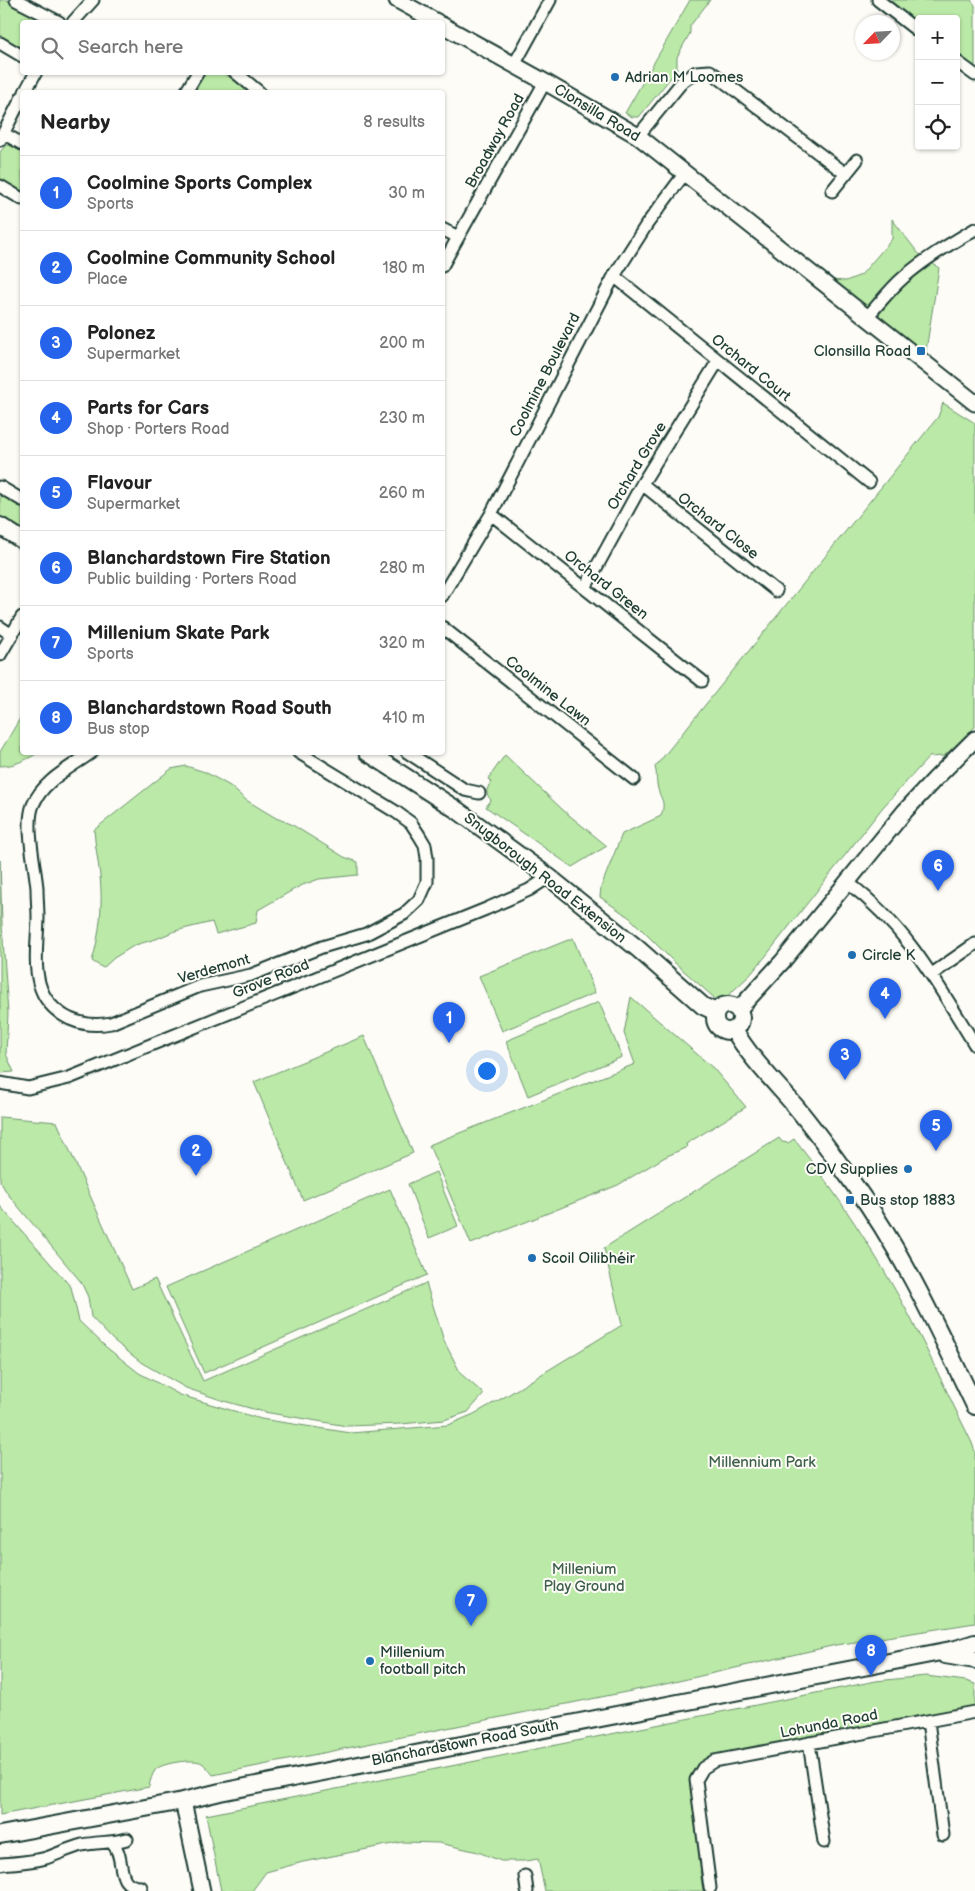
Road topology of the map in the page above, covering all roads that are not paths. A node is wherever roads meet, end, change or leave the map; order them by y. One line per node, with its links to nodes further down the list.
1 (16, 0): 6 (street)
2 (93, 0): 7 (street)
3 (397, 0): 8 (street)
4 (550, 0): 14 (street)
5 (878, 0): 10 (street)
6 (55, 20)
7 (75, 20)
8 (433, 20)
9 (445, 27): 14 (street, Clonsilla Road)
10 (915, 29)
11 (0, 43): 12 (street)
12 (20, 55)
13 (960, 64): 18 (street)
14 (514, 65): 19 (street, Clonsilla Road)
15 (34, 75): 20 (street)
16 (196, 75): 21 (street)
17 (239, 75): 22 (street)
18 (975, 75)
19 (545, 82): 25 (street, Clonsilla Road); 35 (street, Broadway Road)
20 (26, 90)
21 (187, 90)
22 (257, 90)
23 (20, 101): 24 (street)
24 (2, 136): 26 (street)
25 (638, 136): 28 (street, Clonsilla Road); 29 (street)
26 (20, 143)
27 (857, 160): 29 (street)
28 (685, 173): 37 (street, Coolmine Boulevard); 38 (street, Clonsilla Road)
29 (846, 174): 31 (street)
30 (0, 186): 32 (street)
31 (832, 191)
32 (20, 198)
33 (445, 231): 35 (street)
34 (973, 233): 38 (street)
35 (458, 238): 36 (street, Broadway Road)
36 (445, 261)
37 (614, 276): 39 (street, Orchard Court); 45 (street, Coolmine Boulevard)
38 (866, 317): 40 (street, Clonsilla Road)
39 (718, 361): 41 (street, Orchard Court); 42 (street, Orchard Grove)
40 (975, 403)
41 (869, 482)
42 (642, 484): 48 (street, Orchard Grove); 50 (street, Orchard Close)
43 (0, 487): 44 (street)
44 (20, 499)
45 (491, 514): 48 (street, Orchard Green); 49 (street, Coolmine Boulevard)
46 (0, 526): 47 (main road)
47 (20, 539)
48 (586, 588): 56 (street, Orchard Green)
49 (445, 591)
50 (776, 591)
51 (20, 621): 54 (street)
52 (0, 627): 54 (street)
53 (445, 629): 62 (street, Coolmine Lawn)
54 (12, 635): 55 (street)
55 (0, 655)
56 (702, 681)
57 (975, 739): 65 (street)
58 (88, 755): 59 (street, Verdemont)
59 (303, 755)
60 (372, 755): 64 (main road, Snugborough Road Extension)
61 (412, 755): 63 (street)
62 (634, 779)
63 (479, 793)
64 (549, 878): 69 (main road, Snugborough Road Extension); 72 (street, Grove Road)
65 (847, 882): 67 (street); 68 (street)
66 (975, 944): 67 (street)
67 (932, 974): 71 (street)
68 (738, 1010): 69 (main road); 70 (main road)
69 (716, 1012): 70 (main road)
70 (734, 1030): 73 (main road)
71 (975, 1045)
72 (0, 1083)
73 (975, 1406)
74 (975, 1643): 75 (main road, Blanchardstown Road South)
75 (930, 1653): 76 (main road, Blanchardstown Road South); 80 (main road, Blanchardstown Road South)
76 (975, 1660)
77 (975, 1712): 78 (street, Lohunda Road)
78 (928, 1721): 79 (street, Lohunda Road); 82 (street)
79 (809, 1743): 84 (street); 89 (street, Lohunda Road)
80 (183, 1801): 81 (main road, Blanchardstown Road South); 90 (street)
81 (0, 1835)
82 (943, 1835)
83 (127, 1839): 85 (street)
84 (824, 1842)
85 (112, 1843): 86 (street); 88 (street)
86 (0, 1864)
87 (525, 1876): 91 (street)
88 (141, 1887)
89 (710, 1888)
90 (202, 1891)
91 (527, 1891)

